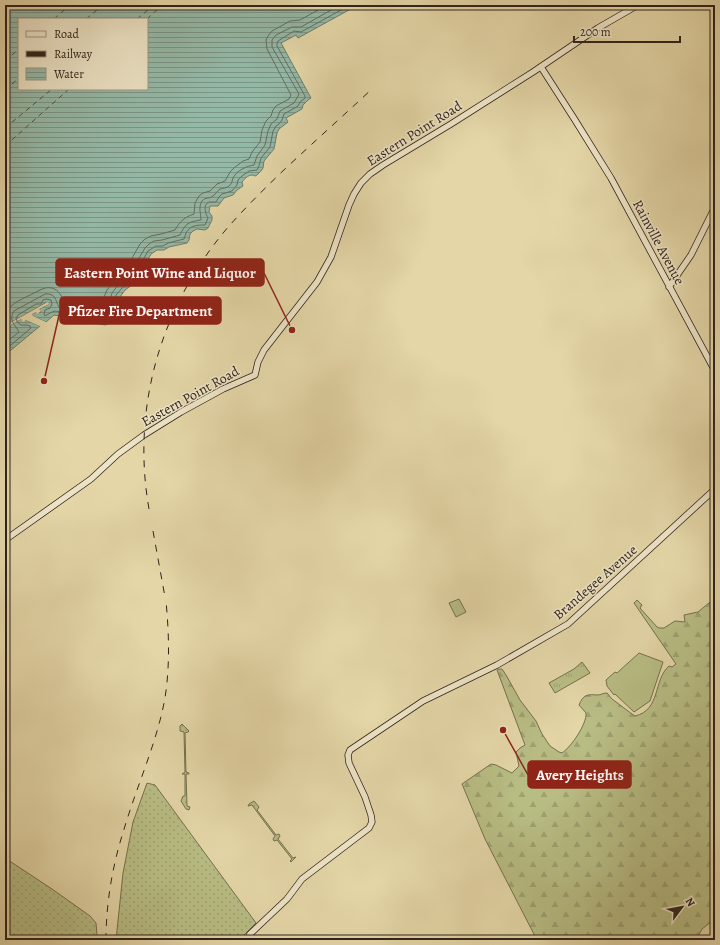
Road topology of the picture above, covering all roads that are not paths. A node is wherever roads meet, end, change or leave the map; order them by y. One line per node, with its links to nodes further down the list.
1 (638, 5): 2 (main road, Eastern Point Road)
2 (541, 67): 4 (main road, Rainville Avenue); 7 (main road, Eastern Point Road)
3 (715, 207): 4 (main road)
4 (669, 287): 5 (main road, Rainville Avenue)
5 (715, 371)
6 (715, 490): 8 (main road, Brandegee Avenue)
7 (5, 540)
8 (247, 940)

